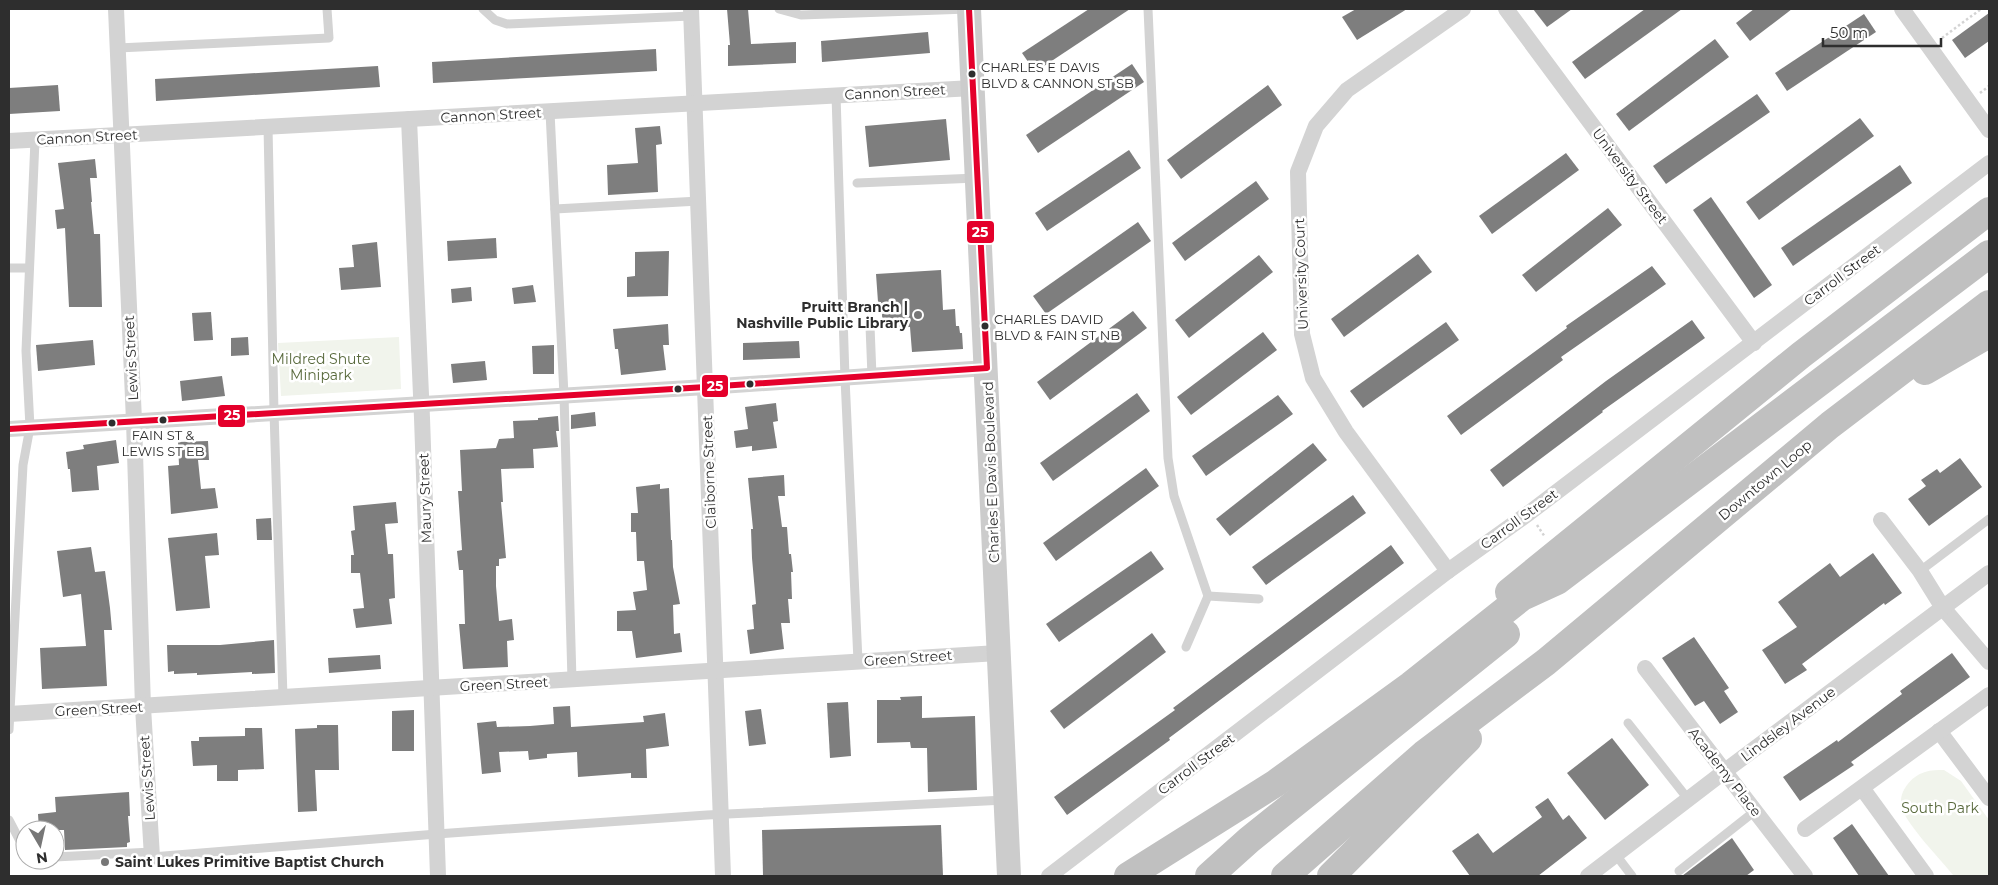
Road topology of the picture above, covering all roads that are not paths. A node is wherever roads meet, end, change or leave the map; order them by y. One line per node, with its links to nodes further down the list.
1 (116, 9): 11 (street, Lewis Street)
2 (327, 9): 11 (lane)
3 (483, 9): 10 (lane)
4 (780, 9): 5 (lane)
5 (969, 9): 12 (street, Charles E Davis Boulevard)
6 (1148, 9): 53 (lane)
7 (1463, 9): 48 (street, University Court)
8 (1506, 9): 34 (street, University Street)
9 (1904, 9): 18 (street)
10 (691, 12): 14 (street, Claiborne Street)
11 (118, 48): 19 (street, Lewis Street)
12 (973, 88): 13 (street, Cannon Street); 23 (street, Charles E Davis Boulevard)
13 (836, 95): 14 (street, Cannon Street); 37 (lane)
14 (695, 103): 15 (street, Cannon Street); 25 (street, Claiborne Street)
15 (550, 112): 16 (street, Cannon Street); 26 (lane)
16 (409, 119): 17 (street, Cannon Street); 40 (street, Maury Street)
17 (268, 127): 19 (street, Cannon Street); 41 (lane)
18 (1989, 130)
19 (121, 135): 20 (street, Cannon Street); 42 (street, Lewis Street)
20 (35, 140): 21 (street, Cannon Street); 30 (lane)
21 (9, 141)
22 (1989, 163): 34 (street, Carroll Street)
23 (977, 178): 24 (lane); 35 (street, Charles E Davis Boulevard)
24 (857, 184)
25 (699, 201): 26 (lane); 38 (street, Claiborne Street)
26 (555, 209): 39 (lane)
27 (1989, 211): 64 (highway)
28 (1989, 254): 52 (highway)
29 (9, 268): 30 (lane)
30 (30, 268): 44 (lane)
31 (1989, 304): 43 (highway, Downtown Loop)
32 (870, 326): 36 (lane)
33 (1989, 334): 43 (highway)
34 (1754, 343): 48 (street, Carroll Street)
35 (986, 368): 36 (street); 57 (street, Charles E Davis Boulevard)
36 (872, 376): 37 (street)
37 (845, 378): 38 (street); 58 (lane)
38 (706, 387): 39 (street); 62 (street, Claiborne Street)
39 (564, 395): 40 (street); 63 (lane)
40 (422, 403): 41 (street); 65 (street, Maury Street)
41 (274, 412): 42 (street); 67 (lane)
42 (134, 422): 44 (street); 68 (street, Lewis Street)
43 (1830, 425): 59 (highway, Downtown Loop)
44 (30, 427): 45 (street); 51 (lane)
45 (9, 429)
46 (1989, 519): 49 (lane)
47 (1881, 520): 49 (street)
48 (1448, 571): 90 (street, Carroll Street)
49 (1920, 571): 55 (street)
50 (1989, 573): 55 (street, Lindsley Avenue)
51 (12, 578): 69 (lane)
52 (1557, 581): 64 (highway); 92 (highway)
53 (1208, 596): 54 (lane); 56 (lane)
54 (1259, 599)
55 (1943, 608): 60 (street); 72 (street, Lindsley Avenue)
56 (1186, 648)
57 (998, 653): 58 (street, Green Street); 76 (street, Charles E Davis Boulevard)
58 (858, 661): 62 (street, Green Street)
59 (1546, 662): 93 (highway); 94 (highway)
60 (1989, 662)
61 (1645, 668): 72 (street, Academy Place)
62 (715, 670): 63 (street, Green Street); 78 (street, Claiborne Street)
63 (572, 680): 65 (street, Green Street)
64 (1411, 685): 91 (highway)
65 (432, 688): 67 (street, Green Street); 82 (street, Maury Street)
66 (1989, 695): 71 (street)
67 (283, 697): 68 (street, Green Street)
68 (143, 707): 69 (street, Green Street); 83 (street, Lewis Street)
69 (9, 720)
70 (1628, 723): 75 (lane)
71 (1939, 731): 73 (street); 74 (street)
72 (1725, 771): 75 (street, Lindsley Avenue); 77 (street, Academy Place)
73 (1862, 788): 80 (street); 98 (street)
74 (1989, 798)
75 (1688, 799): 84 (street, Lindsley Avenue)
76 (1006, 800): 78 (lane); 89 (street, Charles E Davis Boulevard)
77 (1755, 811): 86 (lane); 97 (street, Academy Place)
78 (721, 814): 82 (lane); 88 (street, Claiborne Street)
79 (9, 820): 81 (lane)
80 (1805, 829)
81 (15, 831)
82 (437, 834): 83 (lane); 87 (street, Maury Street)
83 (152, 855): 85 (lane)
84 (1616, 855): 95 (street, Lindsley Avenue); 96 (lane)
85 (65, 857)
86 (1679, 871)
87 (438, 876)
88 (723, 876)
89 (1009, 876)
90 (1049, 876)
91 (1128, 876)
92 (1209, 876)
93 (1285, 876)
94 (1331, 876)
95 (1588, 876)
96 (1632, 876)
97 (1805, 876)
98 (1926, 876)

